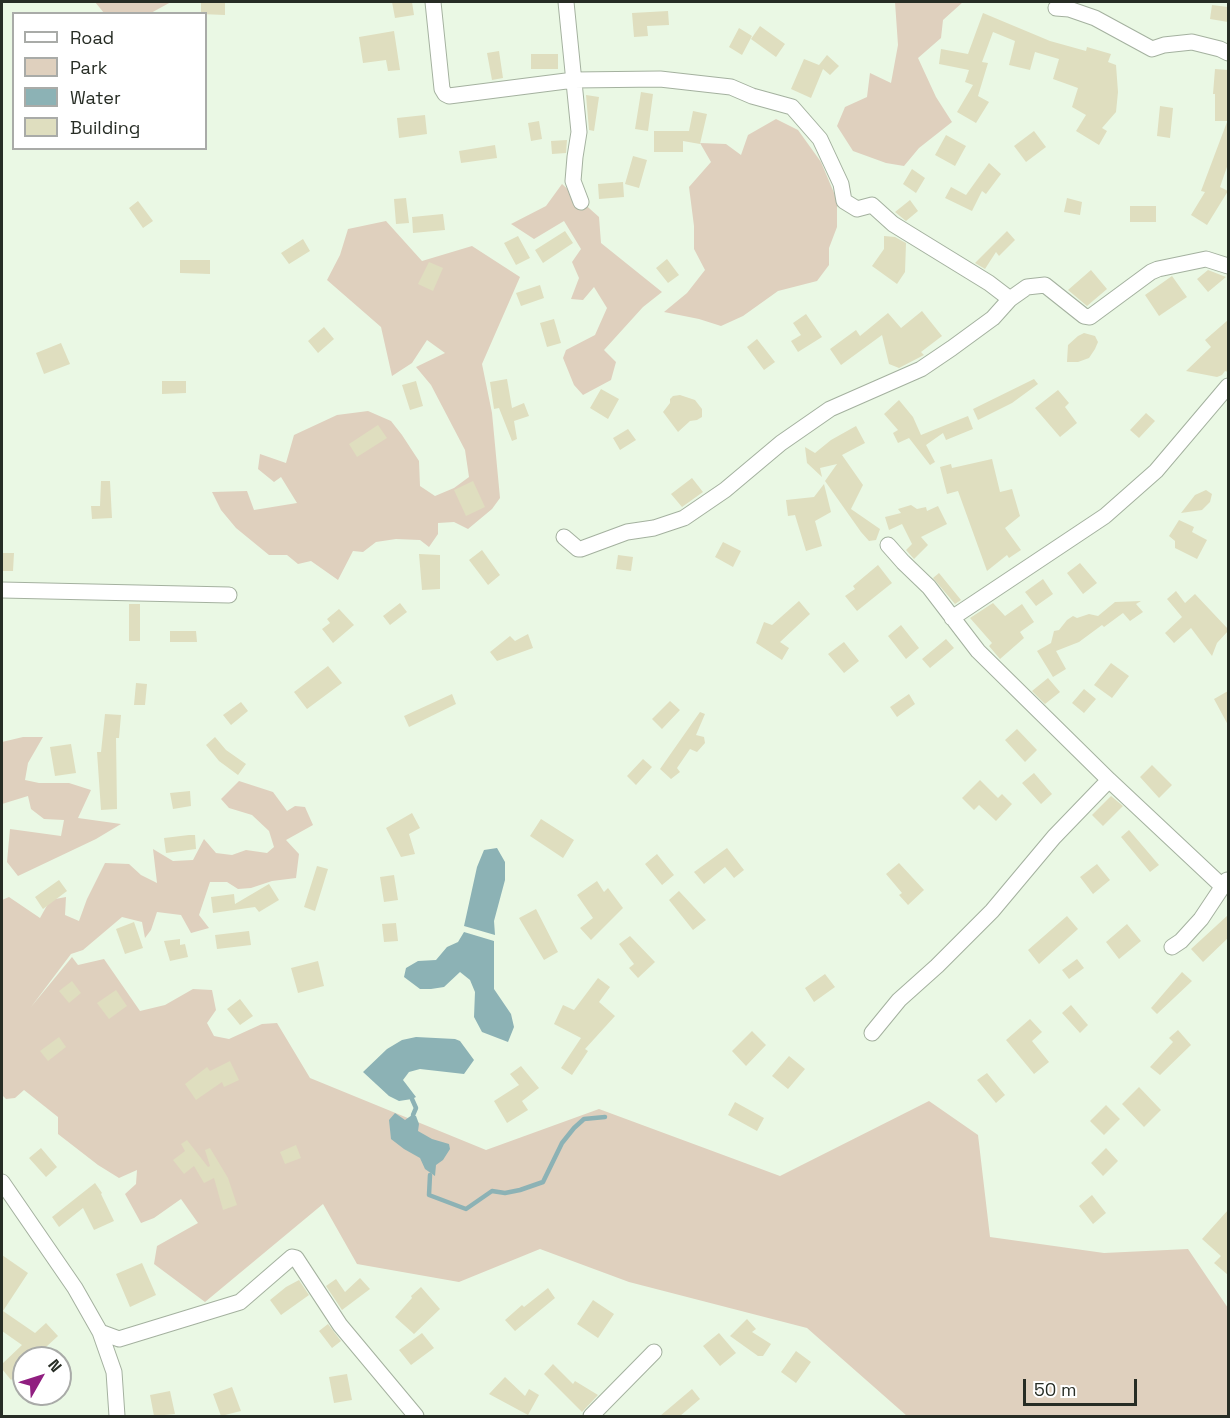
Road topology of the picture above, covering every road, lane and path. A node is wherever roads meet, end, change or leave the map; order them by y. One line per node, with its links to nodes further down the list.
1 (433, 2): 5 (street)
2 (566, 2): 5 (street)
3 (1056, 8): 4 (street)
4 (1228, 53)
5 (573, 80): 6 (street); 8 (street)
6 (581, 202)
7 (1228, 266): 8 (street)
8 (1010, 299): 10 (street)
9 (1228, 386): 14 (street)
10 (564, 537)
11 (888, 545): 14 (street)
12 (2, 590): 13 (street)
13 (229, 595)
14 (952, 618): 15 (street)
15 (1109, 780): 16 (street); 18 (street)
16 (1226, 883): 17 (street)
17 (1172, 947)
18 (872, 1034)
19 (2, 1182): 20 (street)
20 (100, 1332): 22 (street); 23 (street)
21 (654, 1352): 24 (street)
22 (117, 1416)
23 (416, 1416)
24 (591, 1416)

